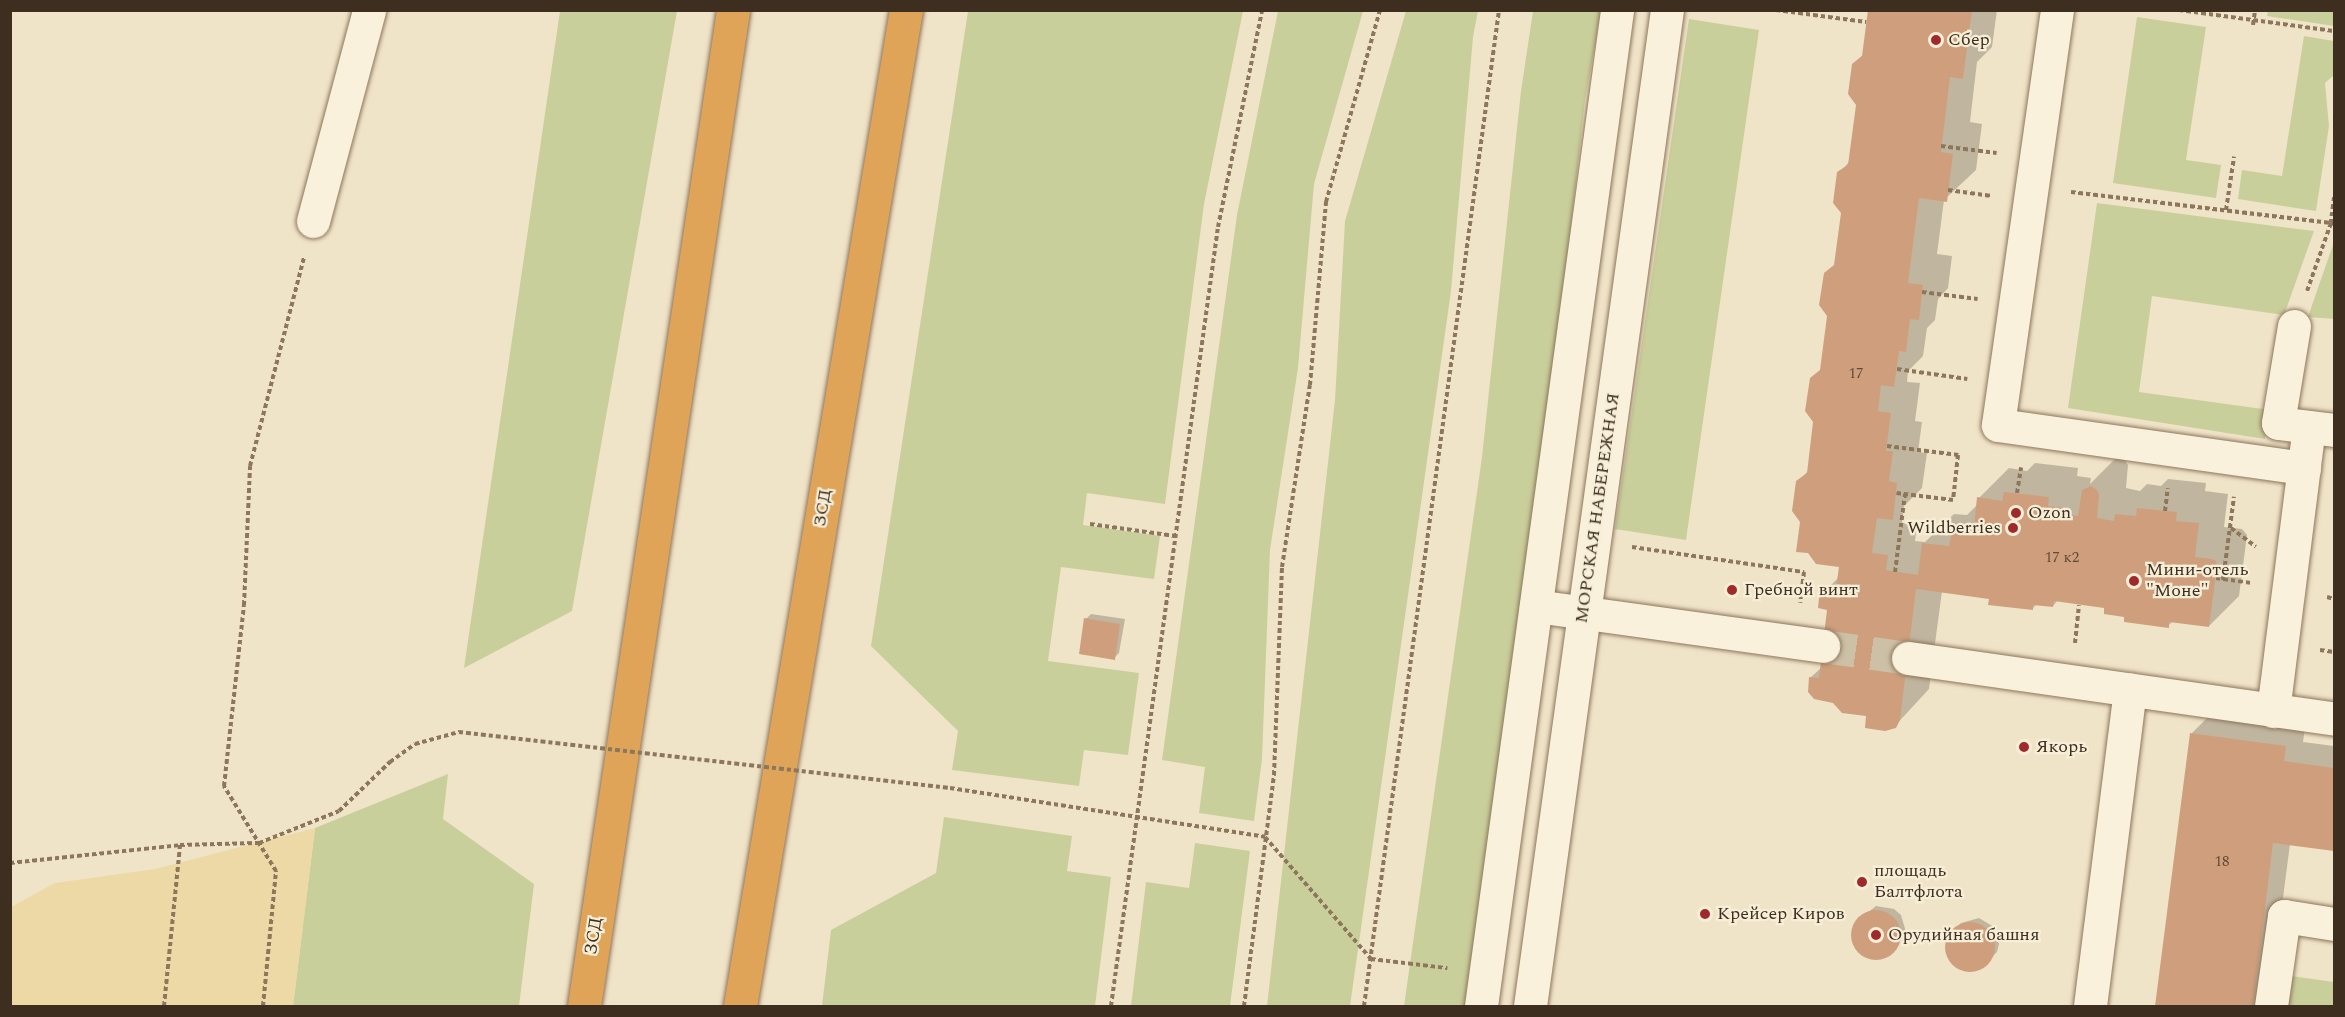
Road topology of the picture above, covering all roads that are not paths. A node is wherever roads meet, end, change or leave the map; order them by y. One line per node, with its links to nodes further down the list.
1 (369, 10): 7 (street)
2 (734, 10): 19 (highway, ЗСД)
3 (906, 10): 20 (highway, ЗСД)
4 (1617, 10): 11 (street)
5 (1667, 10): 12 (street, МОРСКАЯ НАБЕРЕЖНАЯ)
6 (2057, 10): 10 (street)
7 (313, 221)
8 (2294, 326): 9 (street)
9 (2322, 429): 10 (street)
10 (2304, 468): 16 (street)
11 (1536, 606): 12 (street); 21 (street)
12 (1584, 612): 13 (street); 22 (street, МОРСКАЯ НАБЕРЕЖНАЯ)
13 (1823, 646)
14 (1908, 658): 15 (street)
15 (2130, 690): 16 (street); 23 (street)
16 (2273, 711): 17 (street)
17 (2334, 719)
18 (2334, 924): 24 (street)
19 (584, 1006)
20 (740, 1006)
21 (1481, 1006)
22 (1530, 1006)
23 (2090, 1006)
24 (2271, 1006)

